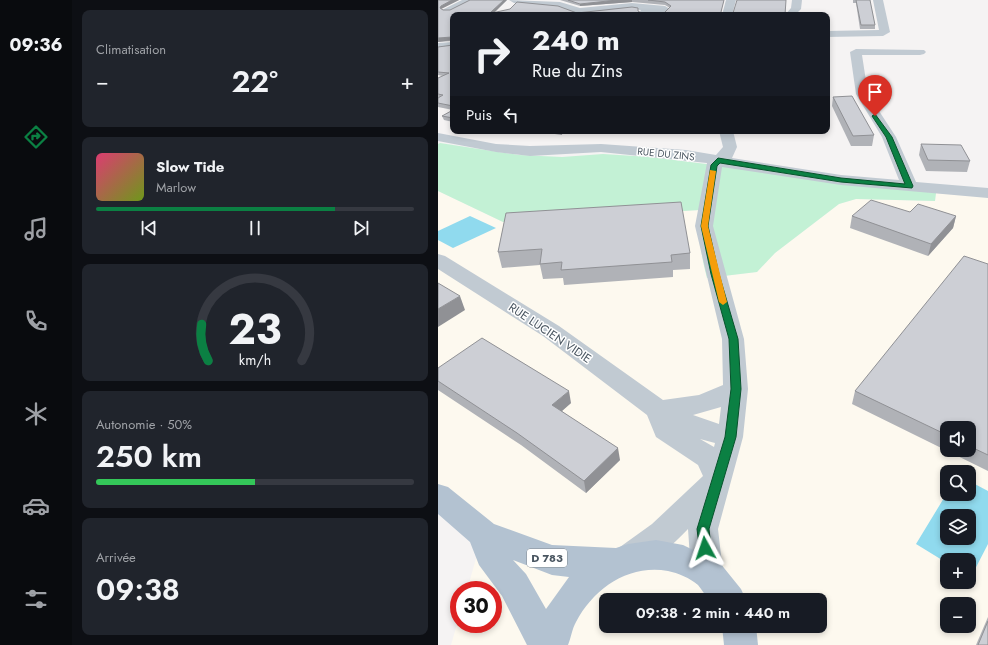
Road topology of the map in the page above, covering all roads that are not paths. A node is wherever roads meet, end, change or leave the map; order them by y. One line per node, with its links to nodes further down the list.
1 (470, 0): 7 (street)
2 (514, 0): 6 (street); 9 (street)
3 (731, 0): 12 (street)
4 (797, 0): 13 (street)
5 (878, 0): 14 (street)
6 (546, 1): 10 (street)
7 (456, 7)
8 (647, 8): 11 (street)
9 (507, 9)
10 (579, 12)
11 (587, 12)
12 (728, 12)
13 (793, 12)
14 (830, 34)
15 (450, 45): 16 (street)
16 (438, 46)
17 (920, 52): 21 (street)
18 (727, 134): 20 (street)
19 (438, 137): 20 (street, RUE DU ZINS)
20 (718, 160): 21 (street, RUE DU ZINS); 24 (street)
21 (910, 186): 22 (street, RUE DU ZINS)
22 (988, 193)
23 (438, 260): 25 (street, RUE LUCIEN VIDIE)
24 (736, 389): 25 (street); 26 (street)
25 (658, 410): 26 (street, RUE LUCIEN VIDIE); 27 (street)
26 (730, 437): 27 (street)
27 (718, 479): 30 (street); 31 (street)
28 (438, 496): 29 (main road, D 783)
29 (483, 534): 30 (main road, D 783); 34 (main road)
30 (623, 560): 31 (main road); 35 (main road)
31 (707, 572): 32 (main road)
32 (725, 593)
33 (740, 633): 36 (main road)
34 (545, 645)
35 (550, 645)
36 (741, 645)

